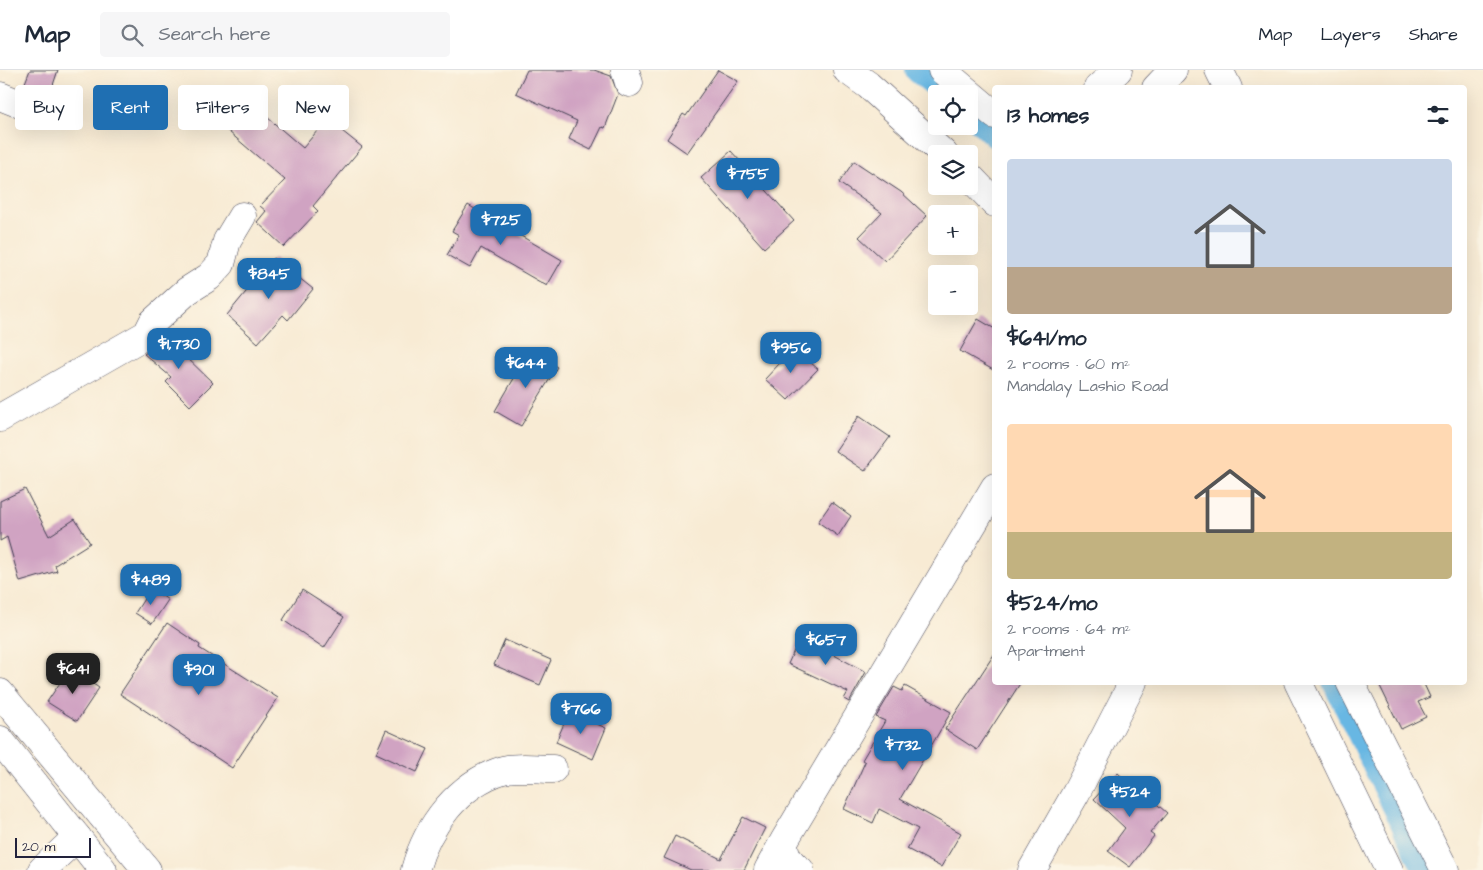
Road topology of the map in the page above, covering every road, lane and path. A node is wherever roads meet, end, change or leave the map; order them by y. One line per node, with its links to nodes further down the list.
1 (846, 70): 12 (main road)
2 (942, 70): 11 (main road)
3 (1118, 70): 6 (main road)
4 (1173, 70): 7 (main road)
5 (1219, 70): 8 (main road)
6 (1101, 85)
7 (1159, 85)
8 (1226, 85)
9 (0, 96): 10 (main road)
10 (15, 102)
11 (992, 113)
12 (934, 145)
13 (978, 185): 14 (main road)
14 (992, 200)
15 (242, 216): 16 (main road)
16 (0, 418)
17 (992, 493): 25 (main road)
18 (1131, 685): 32 (main road)
19 (1299, 685): 33 (main road)
20 (1352, 685): 34 (main road)
21 (0, 693): 28 (main road)
22 (0, 740): 24 (main road)
23 (553, 769): 29 (main road)
24 (77, 837): 26 (main road); 27 (main road)
25 (784, 841): 30 (main road); 31 (main road)
26 (42, 870)
27 (103, 870)
28 (147, 870)
29 (415, 870)
30 (768, 870)
31 (800, 870)
32 (1032, 870)
33 (1389, 870)
34 (1445, 870)

